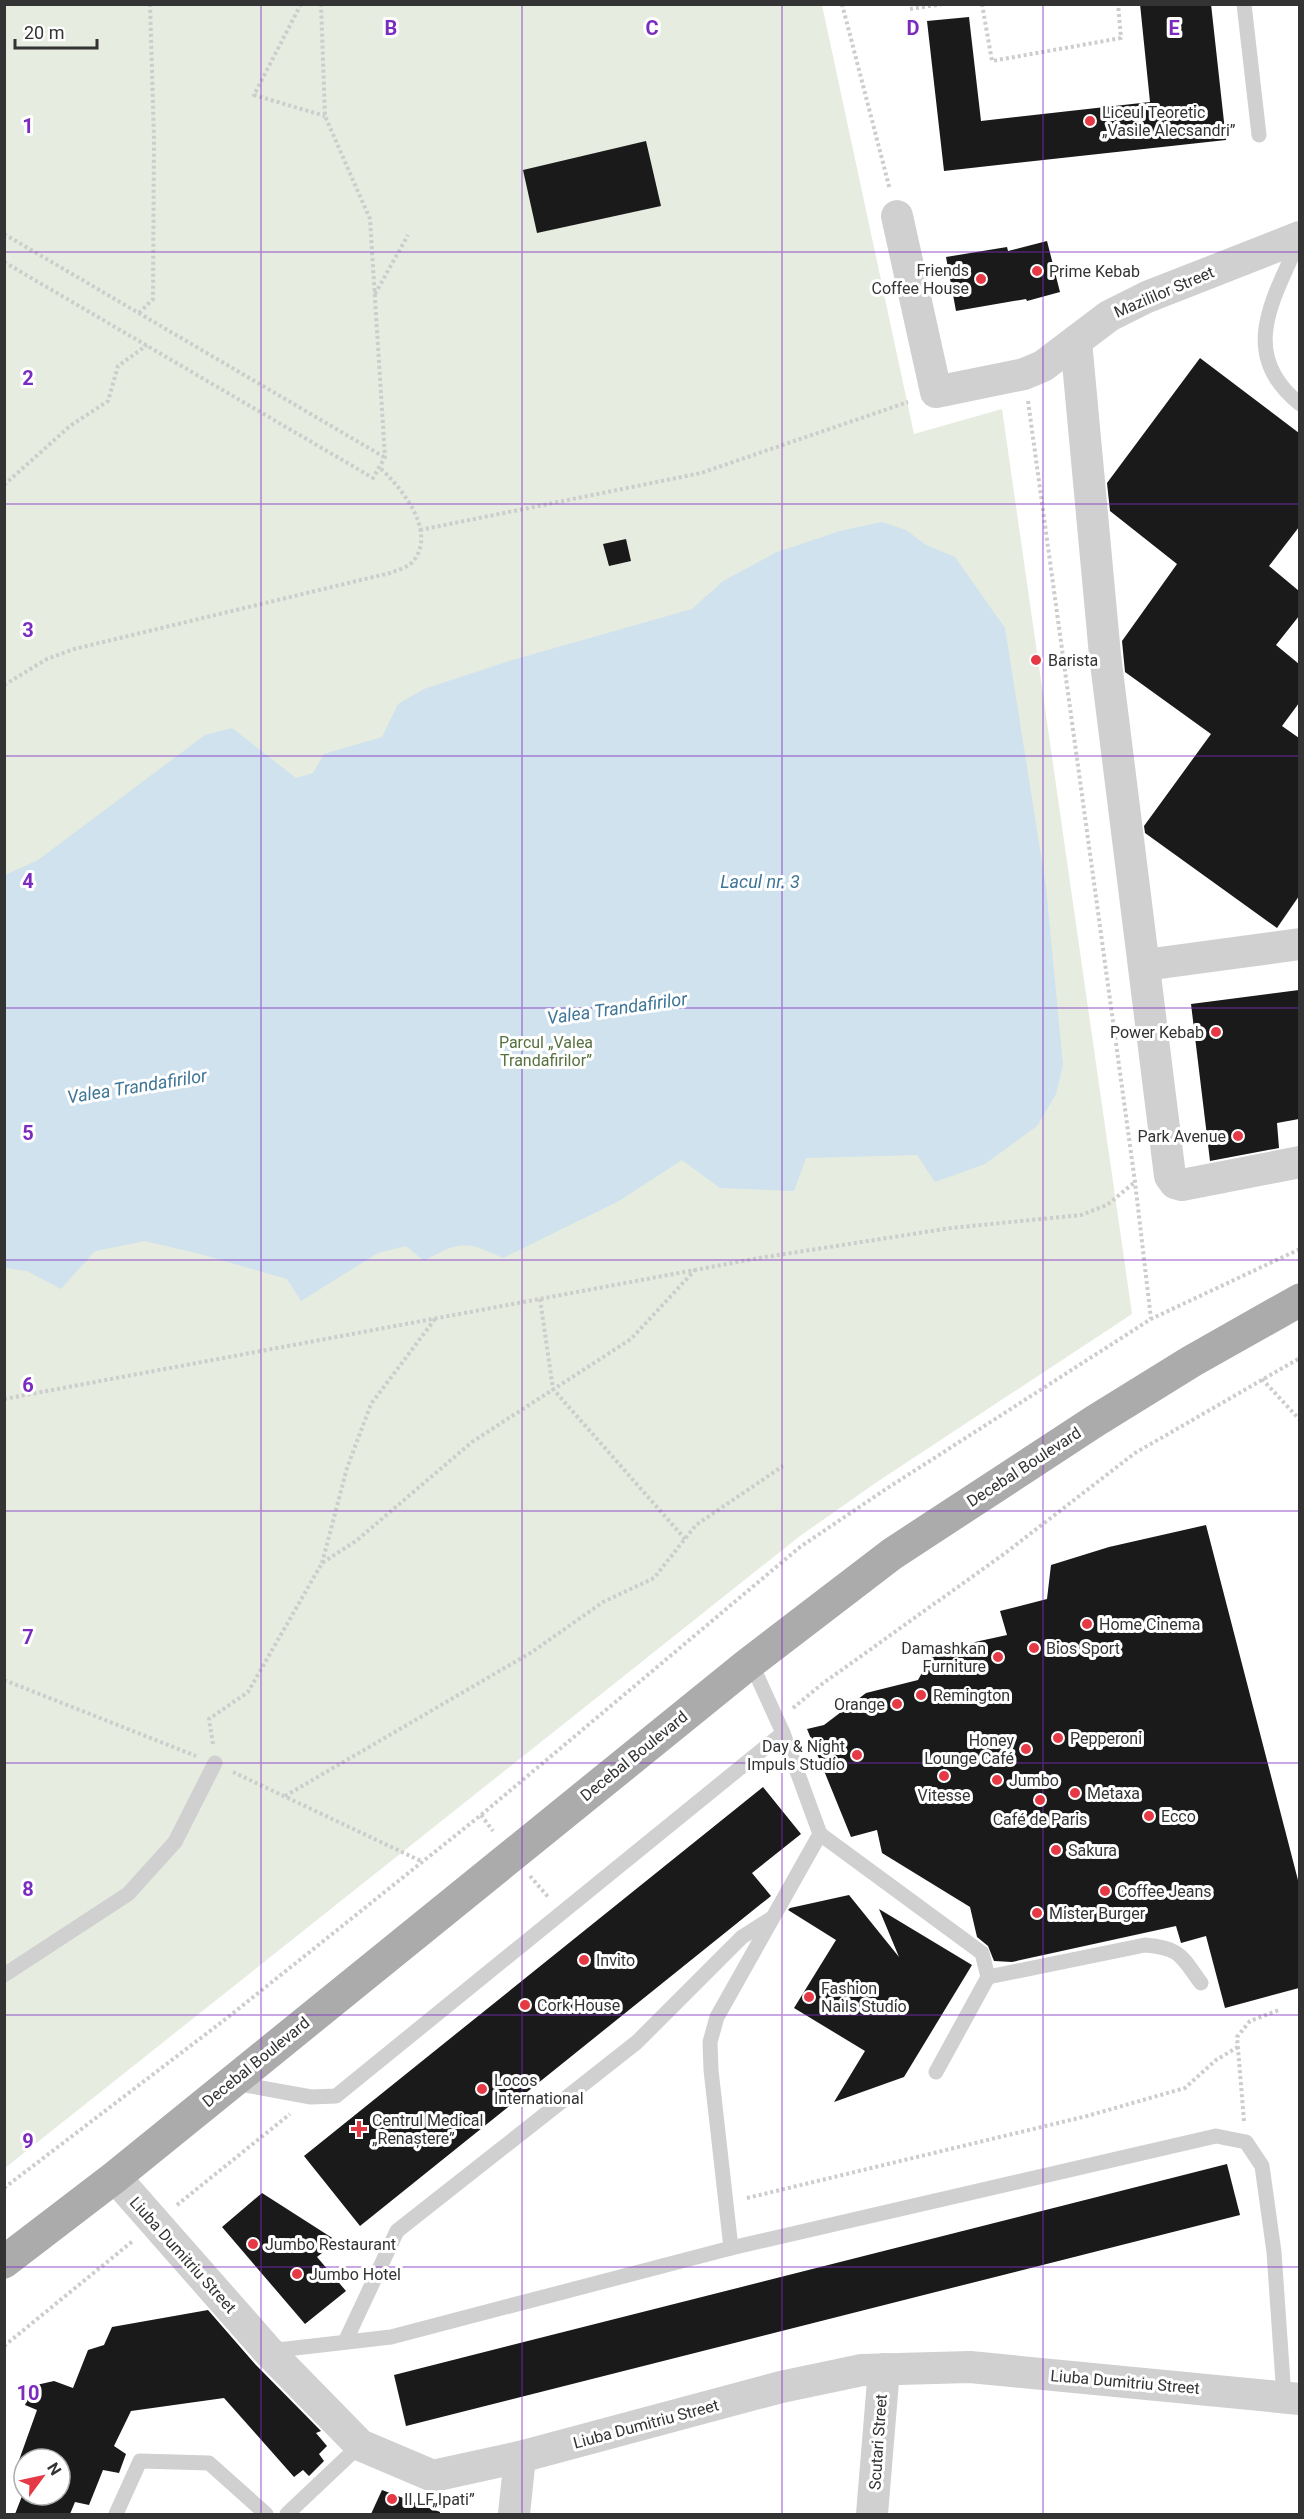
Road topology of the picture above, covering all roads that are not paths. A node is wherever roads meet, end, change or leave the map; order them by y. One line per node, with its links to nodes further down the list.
1 (1244, 4): 2 (lane)
2 (1259, 135)
3 (897, 216): 5 (street, Mazililor Street)
4 (1299, 238): 5 (street, Mazililor Street); 6 (lane)
5 (1076, 341): 8 (street)
6 (1299, 404)
7 (1299, 944): 8 (street)
8 (1145, 965): 9 (street)
9 (1299, 1162)
10 (1299, 1300): 11 (main road, Decebal Boulevard)
11 (747, 1665): 12 (lane); 20 (main road, Decebal Boulevard)
12 (783, 1733): 14 (lane); 20 (lane)
13 (215, 1763): 16 (lane)
14 (820, 1834): 15 (lane); 17 (lane)
15 (774, 1916): 22 (lane); 24 (lane)
16 (4, 1975)
17 (988, 1977): 18 (lane); 19 (lane)
18 (1201, 1983)
19 (936, 2072)
20 (231, 2083): 21 (main road, Decebal Boulevard)
21 (115, 2177): 23 (main road, Decebal Boulevard); 25 (street, Liuba Dumitriu Street)
22 (731, 2248): 24 (lane); 27 (lane)
23 (4, 2262)
24 (345, 2342): 25 (lane)
25 (268, 2351): 28 (street, Liuba Dumitriu Street)
26 (884, 2369): 27 (street, Liuba Dumitriu Street); 29 (street, Liuba Dumitriu Street); 34 (street, Scutari Street)
27 (1292, 2398)
28 (360, 2445): 29 (street, Liuba Dumitriu Street); 32 (lane)
29 (520, 2457): 33 (street)
30 (116, 2514): 31 (lane)
31 (266, 2514)
32 (287, 2514)
33 (514, 2514)
34 (872, 2514)

